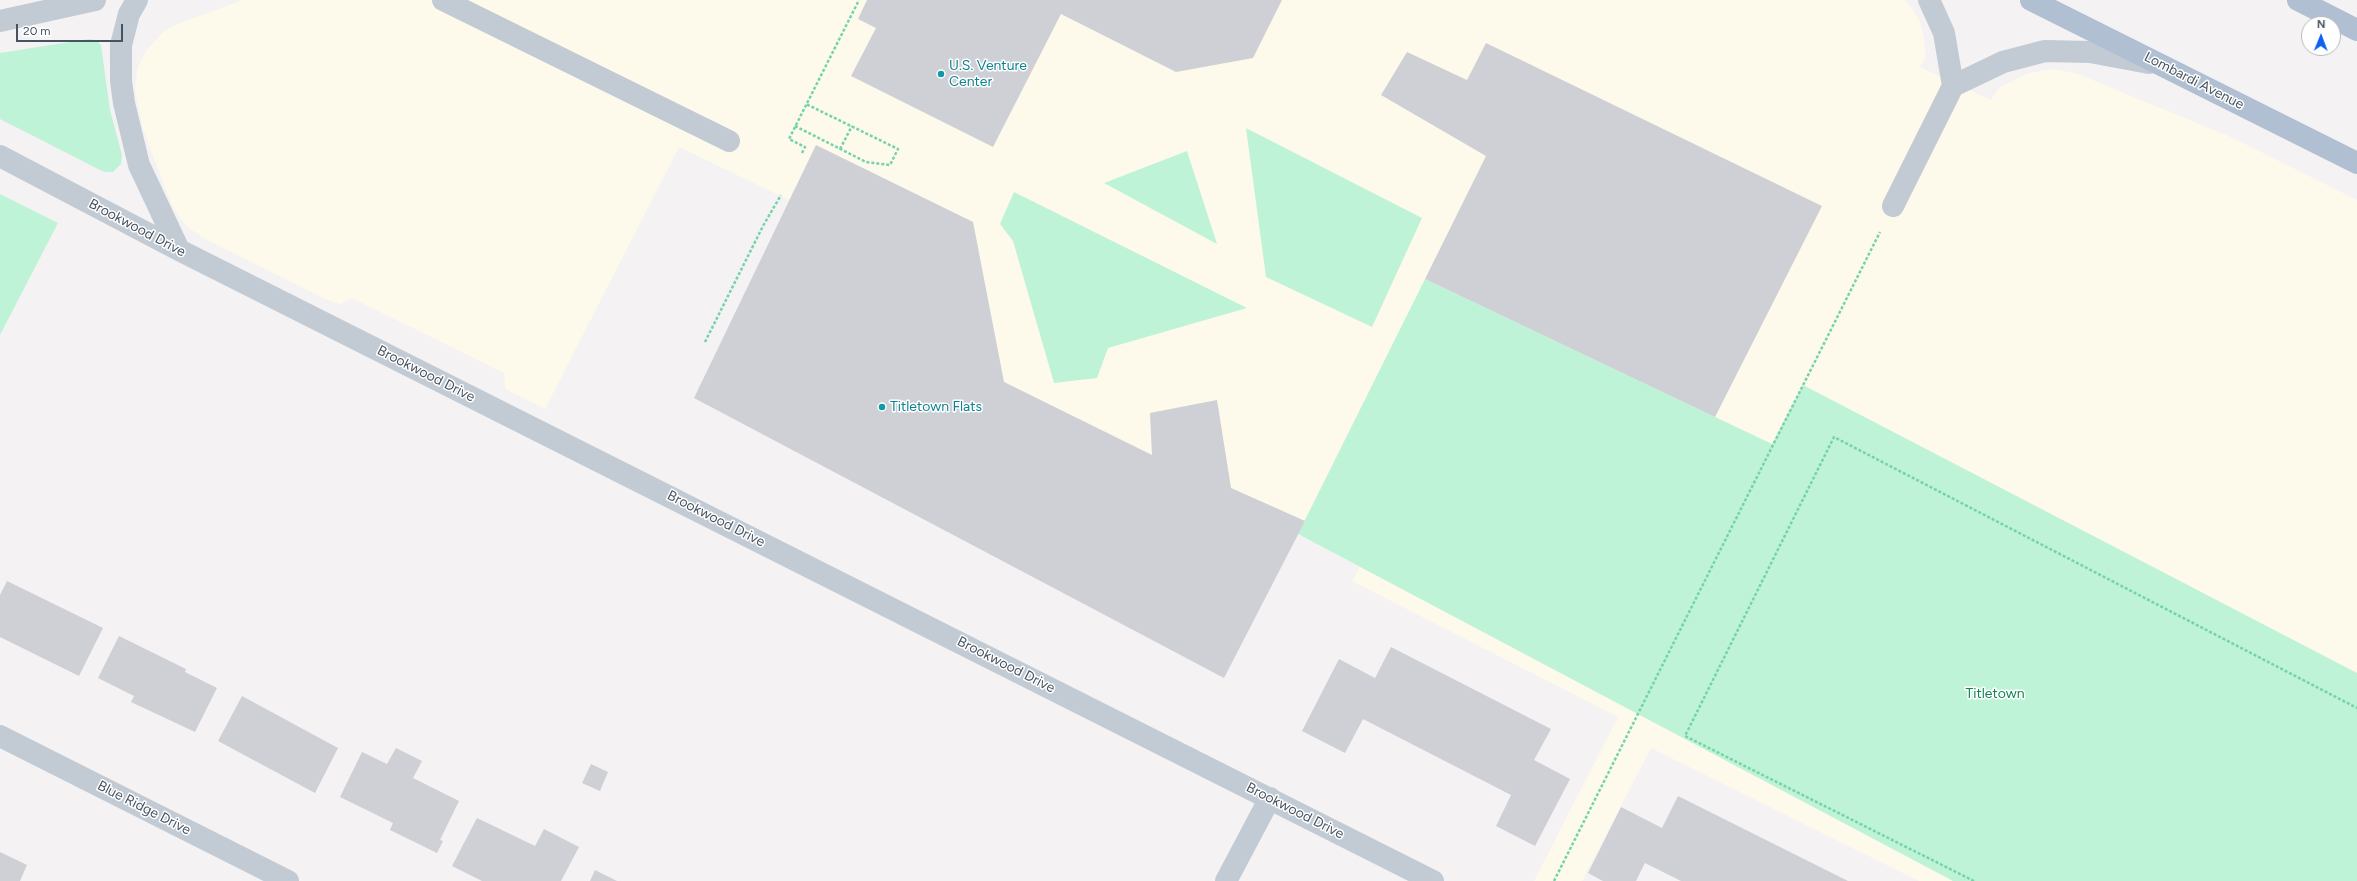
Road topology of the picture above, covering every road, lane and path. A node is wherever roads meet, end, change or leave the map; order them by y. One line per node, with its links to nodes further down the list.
1 (95, 0): 8 (street)
2 (137, 0): 22 (street)
3 (443, 0): 15 (street)
4 (859, 0): 12 (path)
5 (1929, 0): 11 (street)
6 (2031, 0): 10 (main road, Lombardi Avenue)
7 (2298, 0): 9 (main road)
8 (0, 21)
9 (2357, 30)
10 (2163, 66): 11 (street); 19 (main road, Lombardi Avenue)
11 (1953, 86): 21 (street)
12 (806, 104): 13 (path); 14 (path)
13 (795, 126): 16 (path); 17 (path)
14 (852, 126): 16 (path); 16 (path)
15 (729, 141)
16 (840, 149)
17 (802, 153)
18 (0, 156): 22 (street, Brookwood Drive)
19 (2357, 163)
20 (780, 195): 23 (path)
21 (1893, 206): 30 (path)
22 (179, 250): 26 (street, Brookwood Drive)
23 (705, 342)
24 (2357, 708): 31 (path)
25 (0, 736): 27 (street, Blue Ridge Drive)
26 (1270, 798): 28 (street); 29 (street, Brookwood Drive)
27 (288, 881)
28 (1226, 881)
29 (1433, 881)
30 (1554, 881)
31 (1974, 881)

